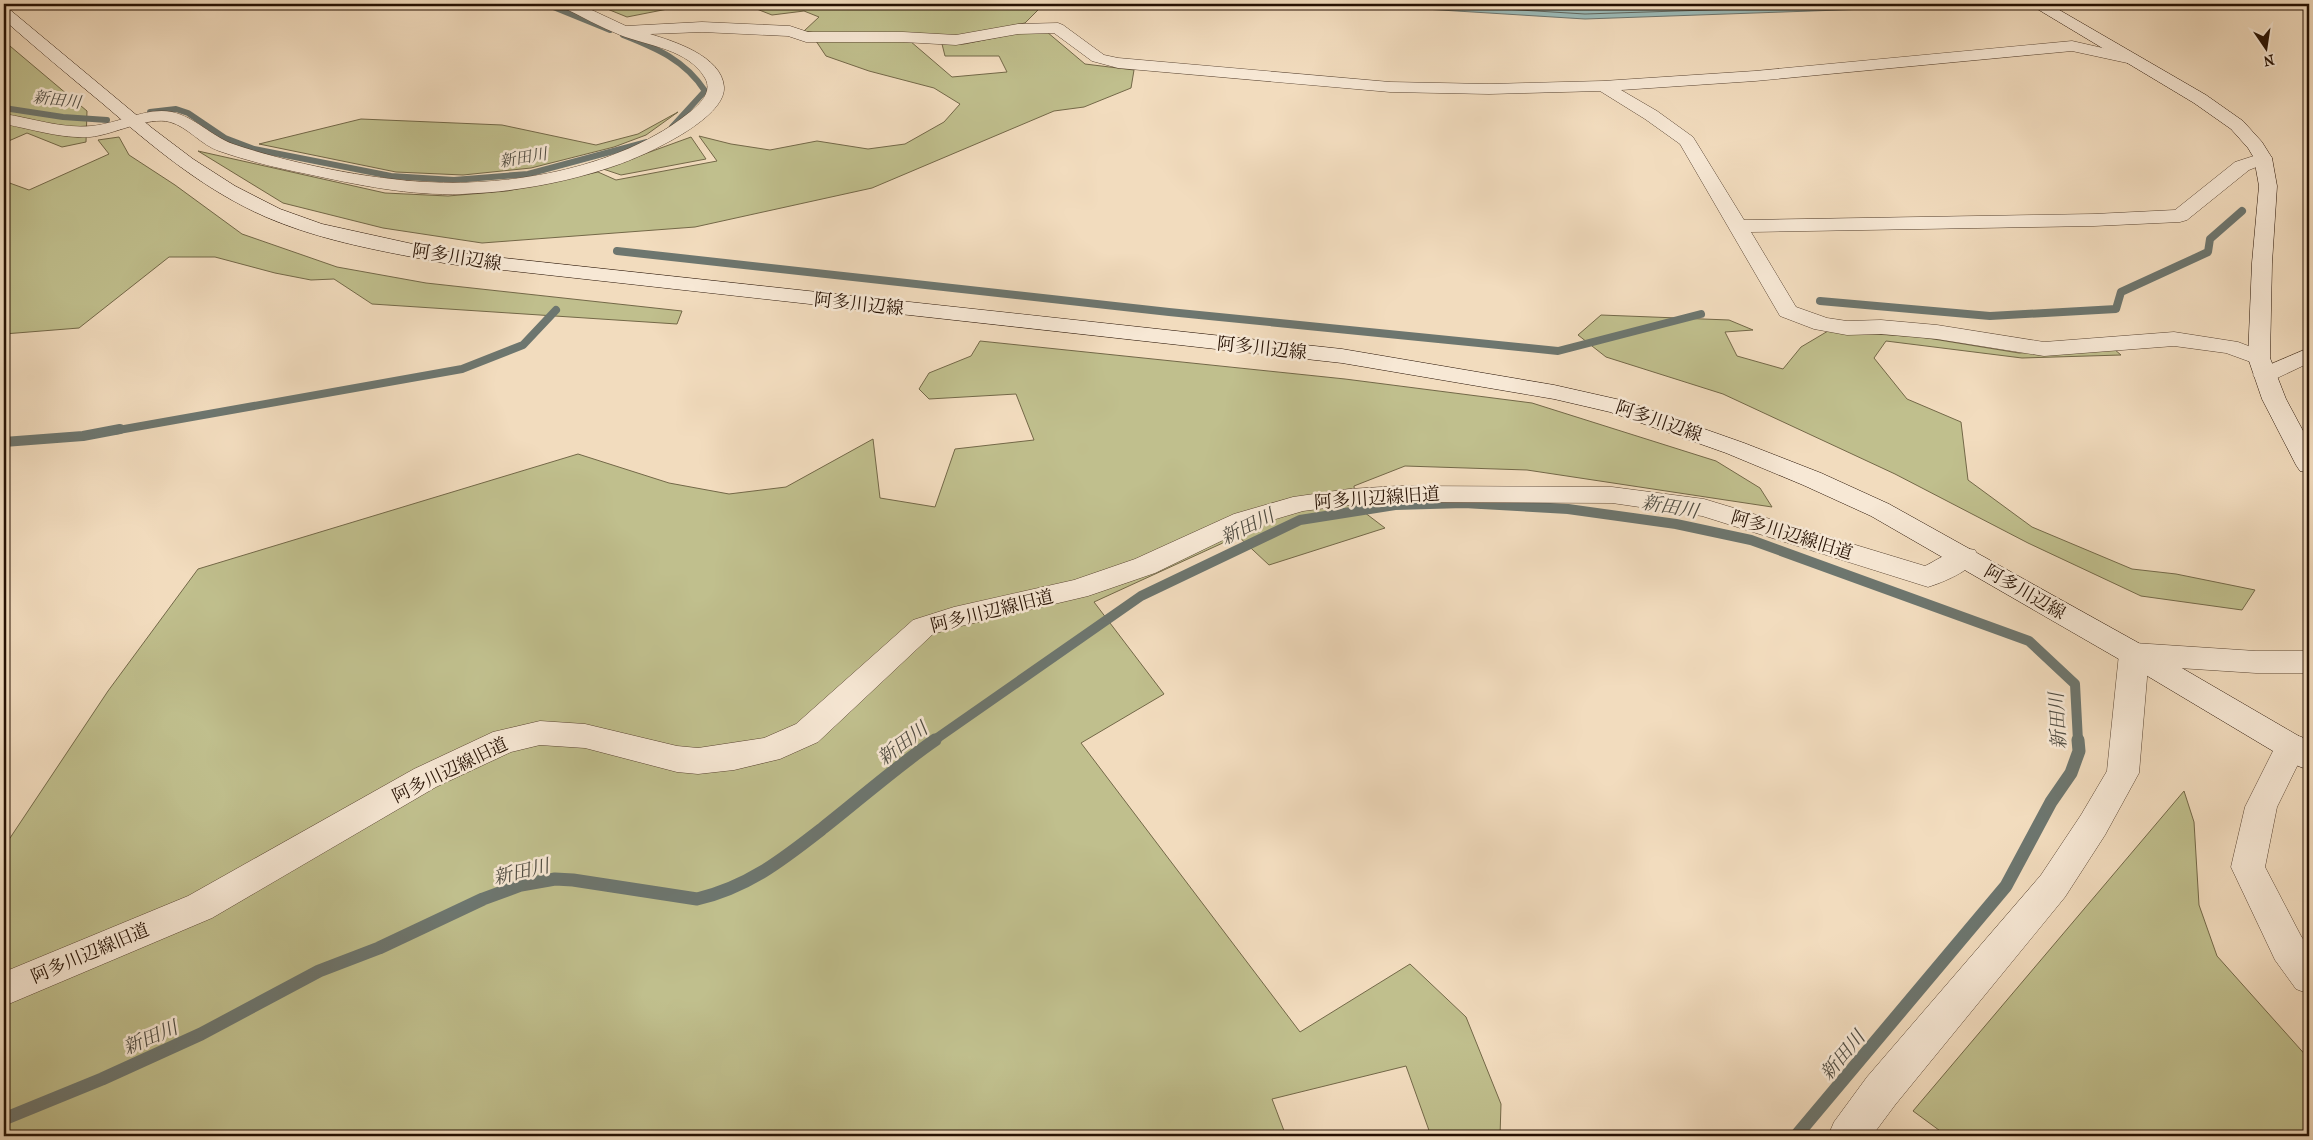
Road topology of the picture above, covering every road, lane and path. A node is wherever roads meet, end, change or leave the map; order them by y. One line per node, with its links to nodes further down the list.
1 (567, 4): 4 (street)
2 (2039, 4): 5 (street)
3 (4, 12): 8 (street, 阿多川辺線)
4 (623, 30): 6 (street); 8 (street)
5 (2132, 59): 6 (street); 9 (street)
6 (1603, 86): 10 (street)
7 (4, 119): 8 (street)
8 (134, 123): 14 (street, 阿多川辺線)
9 (2263, 158): 10 (street); 12 (street)
10 (1737, 226): 12 (street)
11 (2309, 355): 12 (street)
12 (2262, 367): 13 (street)
13 (2309, 466)
14 (1964, 557): 15 (street, 阿多川辺線); 19 (street, 阿多川辺線旧道)
15 (2134, 654): 16 (street); 17 (street, 阿多川辺線); 20 (street)
16 (2309, 662)
17 (2303, 747): 18 (street)
18 (2309, 977)
19 (4, 989)
20 (1848, 1136)

